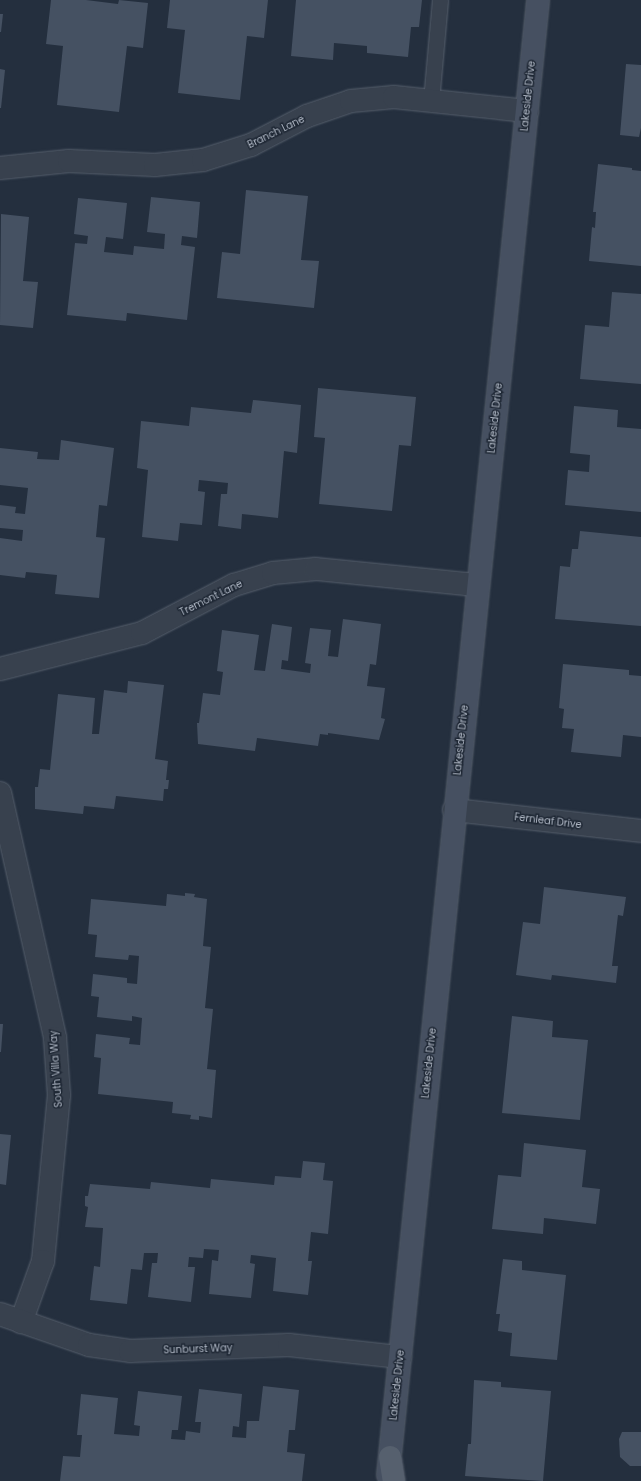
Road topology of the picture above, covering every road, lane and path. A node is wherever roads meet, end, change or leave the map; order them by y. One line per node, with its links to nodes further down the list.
1 (440, 0): 3 (lane)
2 (538, 0): 4 (main road, Lakeside Drive)
3 (431, 101): 4 (street, Branch Lane); 5 (street, Branch Lane)
4 (526, 111): 6 (main road, Lakeside Drive)
5 (0, 168)
6 (477, 585): 7 (street, Tremont Lane); 9 (main road, Lakeside Drive)
7 (0, 668)
8 (0, 793): 12 (street, South Villa Way)
9 (454, 810): 10 (street, Fernleaf Drive); 13 (main road, Lakeside Drive)
10 (641, 831)
11 (0, 1314): 12 (street, Sunburst Way)
12 (21, 1322): 13 (street, Sunburst Way)
13 (400, 1357): 14 (main road, Lakeside Drive)
14 (390, 1456): 15 (main road, Lakeside Drive); 16 (main road)
15 (387, 1481)
16 (394, 1481)

